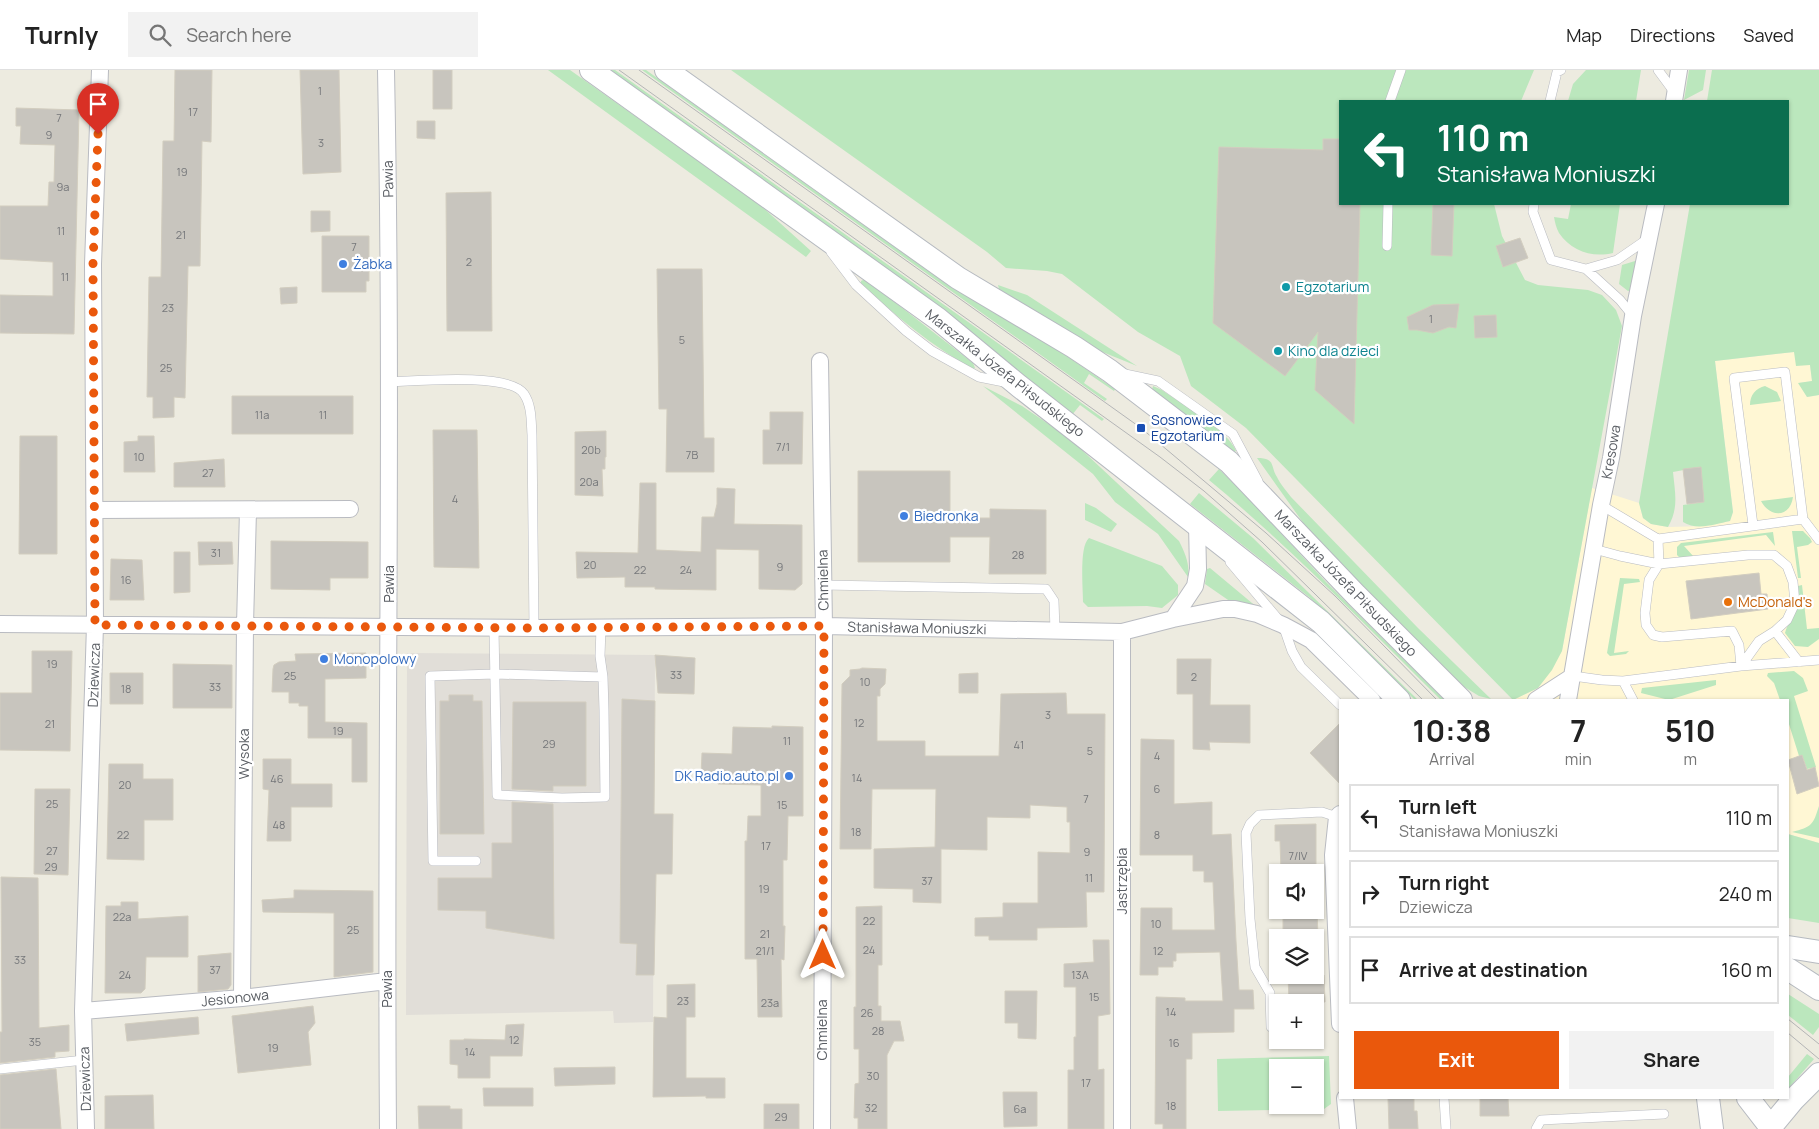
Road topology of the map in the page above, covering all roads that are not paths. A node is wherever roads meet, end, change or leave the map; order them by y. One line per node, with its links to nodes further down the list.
1 (100, 70): 23 (street, Dziewicza)
2 (386, 70): 20 (street, Pawia)
3 (591, 70): 26 (main road, Marszałka Józefa Piłsudskiego)
4 (666, 70): 55 (main road, Marszałka Józefa Piłsudskiego)
5 (1401, 70): 10 (lane)
6 (1561, 70): 11 (lane)
7 (1658, 70): 9 (lane)
8 (1679, 70): 9 (street)
9 (1674, 97)
10 (1390, 100)
11 (1550, 100)
12 (1388, 205): 16 (lane)
13 (1534, 205): 17 (lane)
14 (1656, 205): 15 (street, Kresowa)
15 (1650, 237): 17 (lane); 18 (street, Kresowa)
16 (1387, 246)
17 (1586, 269): 18 (lane)
18 (1633, 316): 21 (street, Kresowa)
19 (820, 361): 32 (street, Chmielna)
20 (389, 382): 38 (street, Pawia); 41 (lane)
21 (1601, 505): 28 (lane); 30 (street, Kresowa)
22 (350, 509): 24 (street)
23 (95, 510): 24 (street); 35 (street, Dziewicza)
24 (248, 510): 37 (street, Wysoka)
25 (1803, 519): 27 (lane); 27 (lane); 29 (lane)
26 (1197, 524): 33 (street); 36 (lane); 54 (main road, Marszałka Józefa Piłsudskiego)
27 (1753, 525): 28 (lane)
28 (1658, 539): 31 (lane)
29 (1819, 540)
30 (1594, 549): 31 (lane); 50 (street, Kresowa)
31 (1659, 564): 44 (lane); 48 (lane)
32 (823, 586): 39 (street, Chmielna); 43 (lane)
33 (1173, 619): 36 (street, Stanisława Moniuszki); 45 (street, Stanisława Moniuszki)
34 (0, 624): 35 (street, Stanisława Moniuszki)
35 (95, 625): 37 (street, Stanisława Moniuszki); 70 (street, Dziewicza)
36 (1283, 625): 53 (street, Stanisława Moniuszki); 59 (lane)
37 (244, 626): 38 (street, Stanisława Moniuszki); 68 (street, Wysoka)
38 (389, 626): 40 (street, Stanisława Moniuszki); 65 (street, Pawia)
39 (824, 626): 42 (street, Stanisława Moniuszki); 43 (street, Stanisława Moniuszki); 83 (street, Chmielna)
40 (494, 628): 41 (street, Stanisława Moniuszki); 49 (lane)
41 (534, 628): 42 (street, Stanisława Moniuszki)
42 (601, 628): 51 (lane)
43 (1055, 631): 45 (street, Stanisława Moniuszki)
44 (1775, 631): 47 (lane); 48 (lane)
45 (1122, 632): 84 (street, Jastrzębia)
46 (1819, 660): 47 (lane)
47 (1798, 662): 48 (lane)
48 (1741, 666): 52 (lane)
49 (495, 674): 51 (lane); 51 (lane); 61 (lane)
50 (1573, 676): 52 (lane); 56 (street); 57 (street, Kresowa)
51 (603, 677)
52 (1623, 681): 58 (lane)
53 (1371, 699)
54 (1398, 699)
55 (1460, 699)
56 (1538, 699)
57 (1568, 699)
58 (1632, 699)
59 (1339, 704)
60 (1338, 816): 67 (lane); 69 (street)
61 (476, 861)
62 (1789, 947): 63 (main road)
63 (1819, 952)
64 (1789, 970): 66 (main road)
65 (386, 981): 68 (street, Jesionowa); 82 (street, Pawia)
66 (1819, 989)
67 (1270, 994)
68 (242, 998): 70 (street, Jesionowa)
69 (1339, 1000)
70 (83, 1011): 71 (street, Dziewicza)
71 (84, 1060): 72 (lane); 81 (street, Dziewicza)
72 (0, 1069)
73 (1819, 1074): 80 (main road)
74 (1345, 1099): 85 (street)
75 (1444, 1099): 86 (lane)
76 (1708, 1099): 89 (main road)
77 (1749, 1099): 80 (main road)
78 (1664, 1114): 79 (lane)
79 (1585, 1119): 87 (lane); 88 (lane)
80 (1770, 1128)
81 (86, 1129)
82 (388, 1129)
83 (822, 1129)
84 (1122, 1129)
85 (1348, 1129)
86 (1446, 1129)
87 (1536, 1129)
88 (1586, 1129)
89 (1712, 1129)

